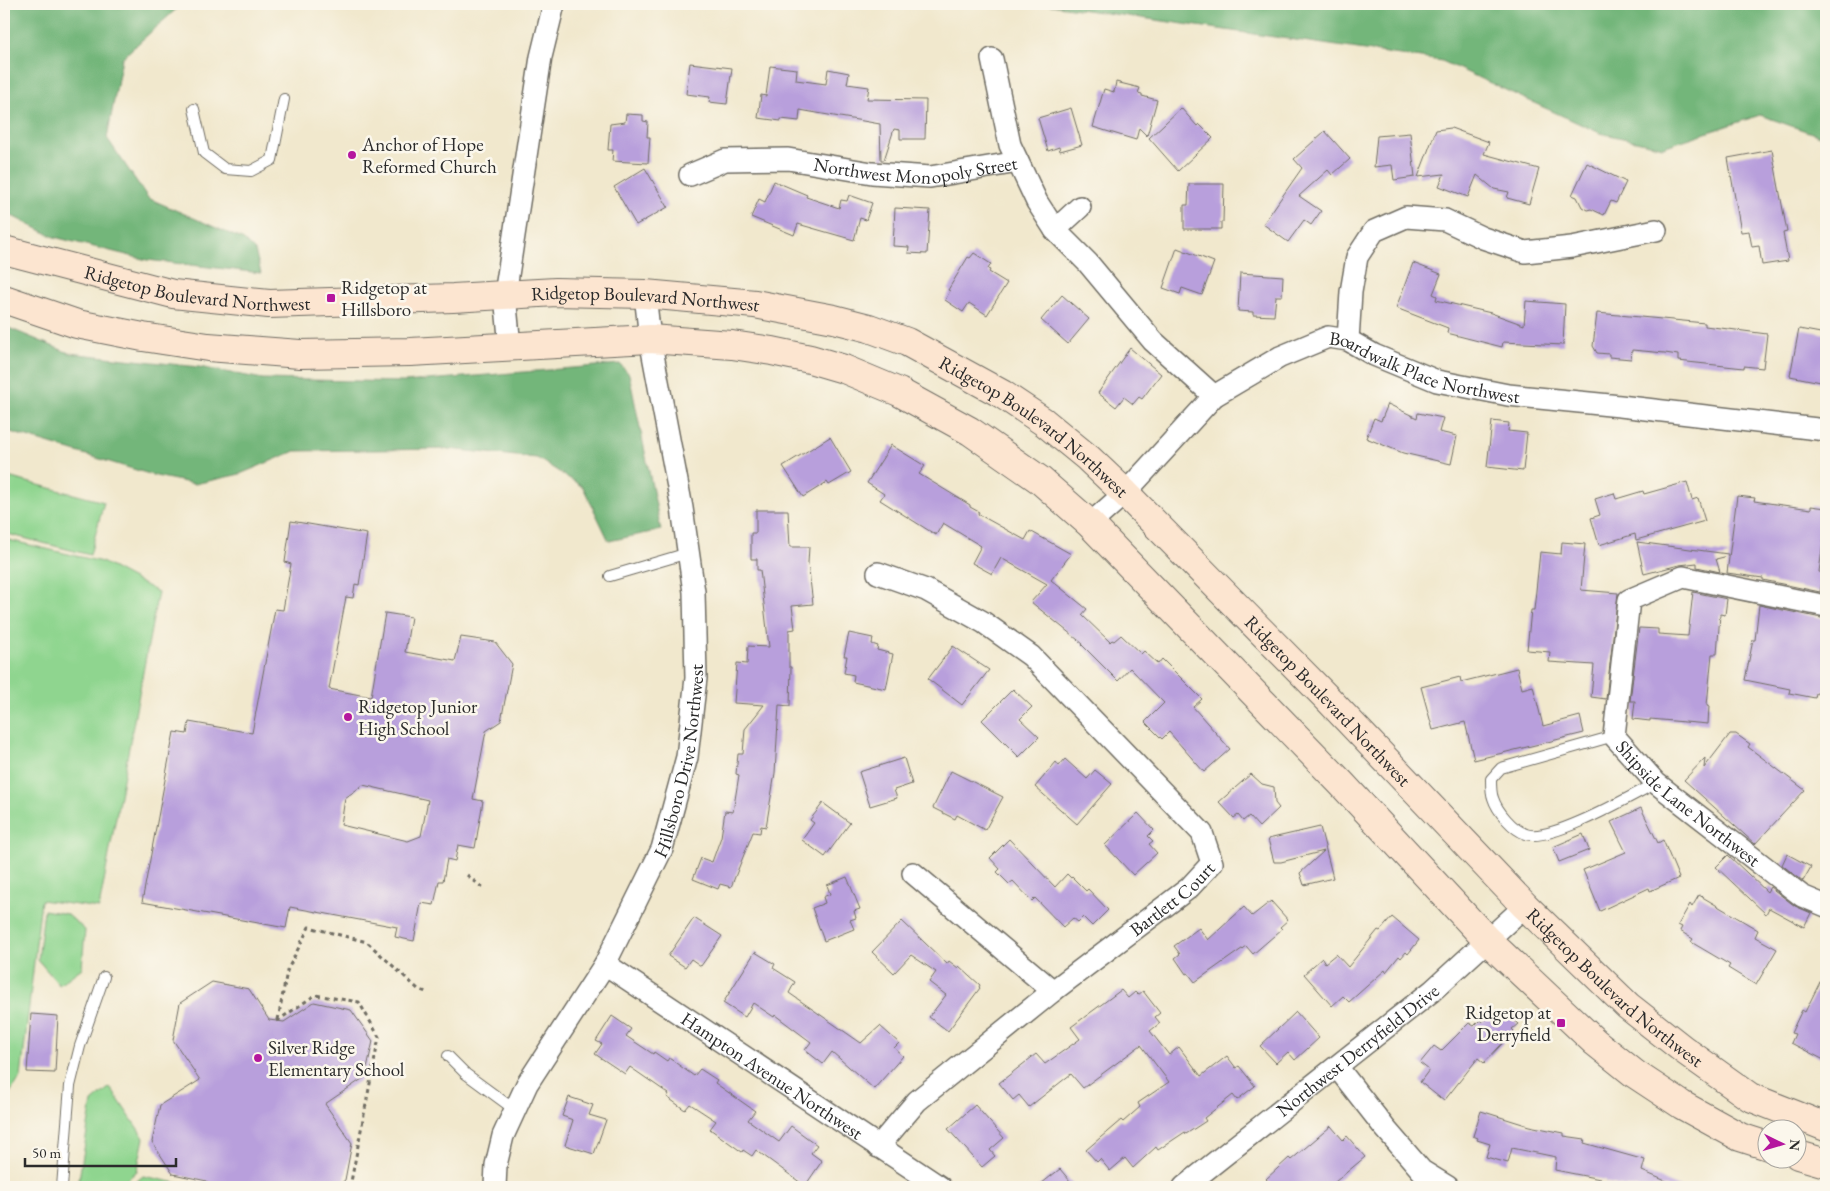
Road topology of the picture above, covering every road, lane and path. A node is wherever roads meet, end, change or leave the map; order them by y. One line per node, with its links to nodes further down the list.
1 (554, 4): 12 (street)
2 (992, 59): 5 (street)
3 (284, 99): 4 (lane)
4 (194, 110)
5 (1018, 162): 6 (street, Northwest Monopoly Street); 8 (street, Northwest Monopoly Street)
6 (690, 175)
7 (1080, 207): 8 (street)
8 (1055, 230): 17 (street, Northwest Monopoly Street)
9 (1656, 230): 15 (street)
10 (4, 250): 12 (main road, Ridgetop Boulevard Northwest)
11 (645, 294): 12 (main road, Ridgetop Boulevard Northwest); 14 (street, Hillsboro Drive Northwest); 19 (main road, Ridgetop Boulevard Northwest)
12 (505, 295): 16 (street)
13 (4, 299): 16 (main road, Ridgetop Boulevard Northwest)
14 (650, 339): 16 (main road, Ridgetop Boulevard Northwest); 20 (main road, Ridgetop Boulevard Northwest); 21 (street, Hillsboro Drive Northwest)
15 (1348, 340): 17 (street, Boardwalk Place Northwest); 18 (street, Boardwalk Place Northwest)
16 (510, 347)
17 (1214, 396): 19 (street, Boardwalk Place Northwest)
18 (1826, 430)
19 (1125, 493): 20 (street, Boardwalk Place Northwest); 30 (main road, Ridgetop Boulevard Northwest)
20 (1090, 524): 32 (main road, Ridgetop Boulevard Northwest)
21 (688, 553): 23 (lane); 33 (street, Hillsboro Drive Northwest)
22 (878, 572): 35 (street, Bartlett Court)
23 (610, 576)
24 (1826, 606): 25 (street, Shipside Lane Northwest)
25 (1614, 736): 26 (street, Shipside Lane Northwest); 26 (lane)
26 (1656, 783): 31 (street, Shipside Lane Northwest)
27 (913, 873): 35 (street)
28 (467, 875): 29 (path)
29 (483, 888)
30 (1525, 906): 32 (street, Northwest Derryfield Drive); 40 (main road, Ridgetop Boulevard Northwest)
31 (1826, 906)
32 (1487, 940): 38 (street, Northwest Derryfield Drive); 41 (main road, Ridgetop Boulevard Northwest)
33 (605, 964): 39 (street, Hillsboro Drive Northwest); 42 (street, Hampton Avenue Northwest)
34 (104, 977): 45 (lane)
35 (1053, 991): 42 (street, Bartlett Court)
36 (426, 992): 46 (path)
37 (448, 1056): 39 (lane)
38 (1337, 1067): 49 (street, Northwest Derryfield Drive); 50 (street)
39 (515, 1110): 47 (street, Hillsboro Drive Northwest)
40 (1826, 1127)
41 (1758, 1143)
42 (878, 1147): 48 (street, Hampton Avenue Northwest)
43 (1808, 1158): 44 (main road)
44 (1826, 1163)
45 (62, 1187)
46 (350, 1187)
47 (495, 1187)
48 (940, 1187)
49 (1184, 1187)
50 (1448, 1187)

